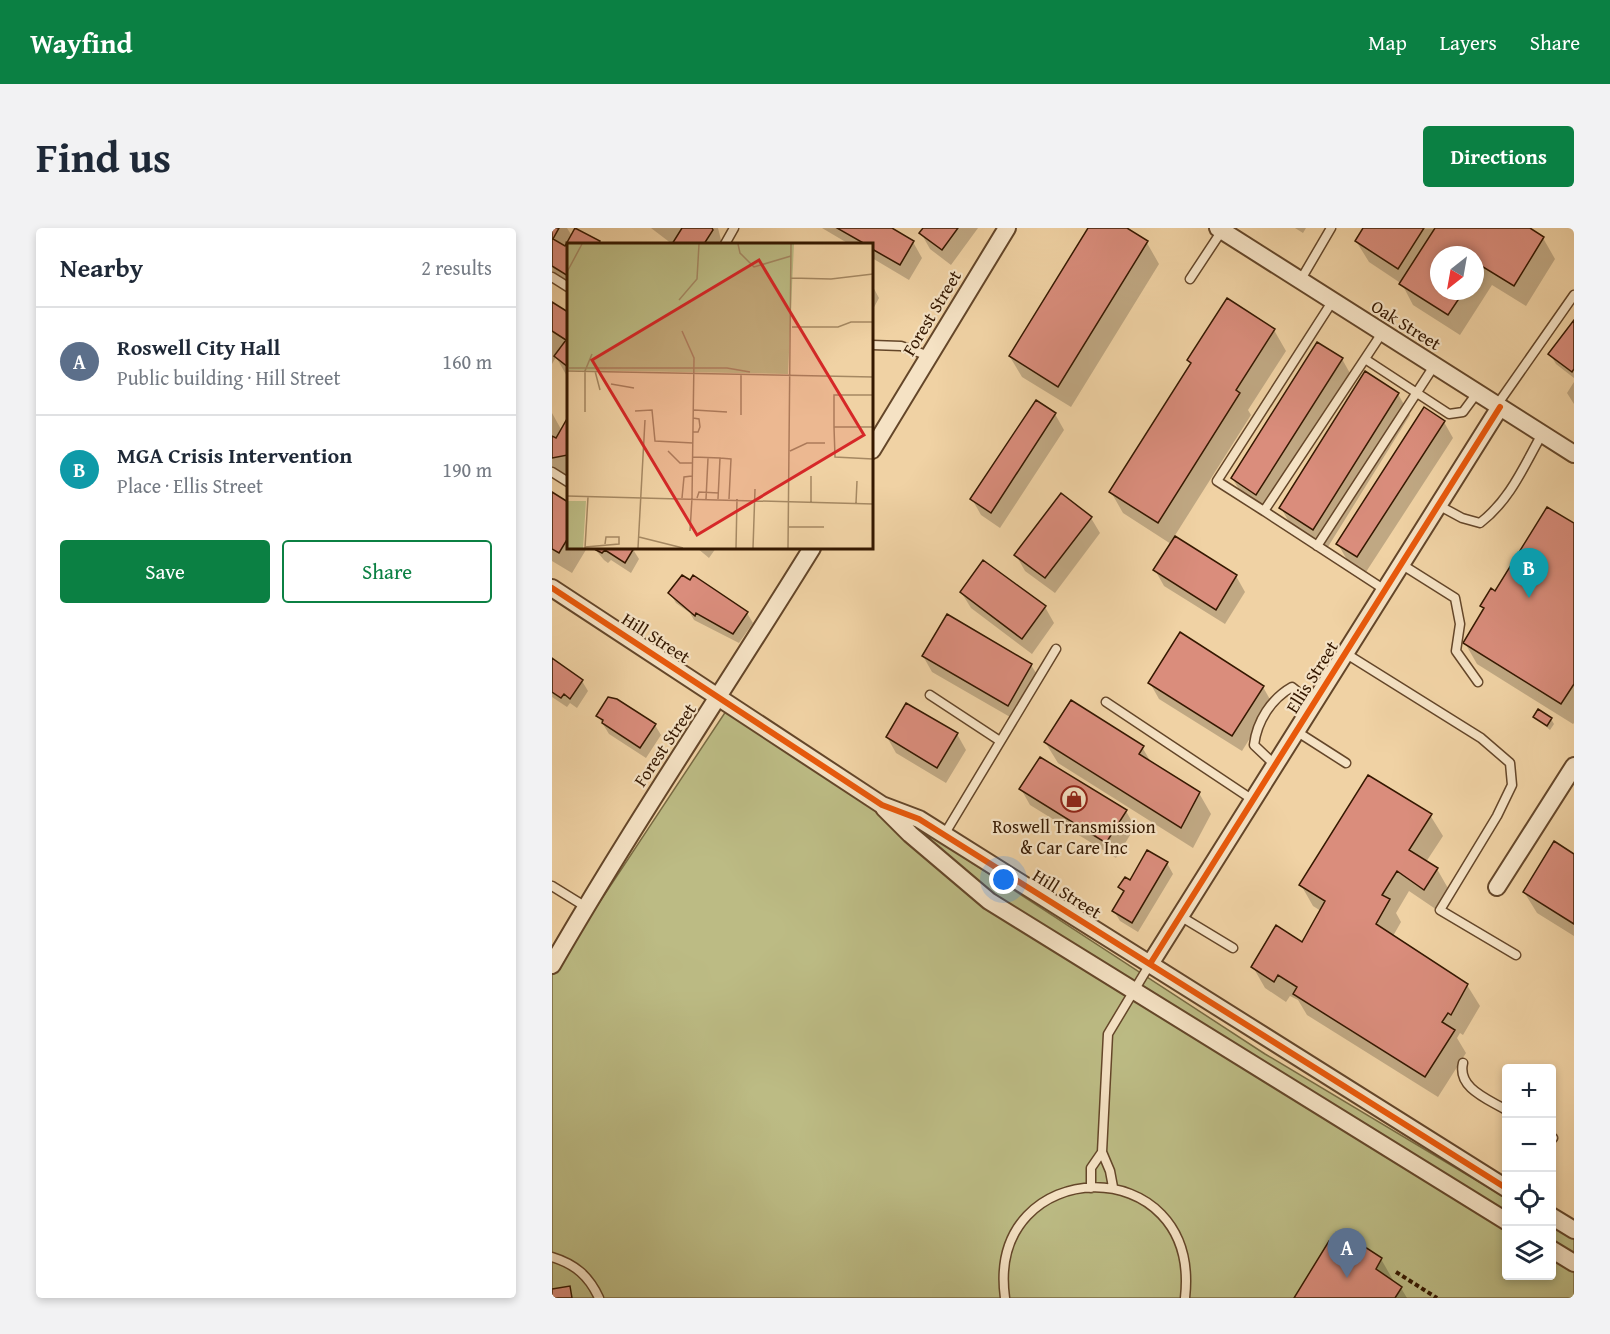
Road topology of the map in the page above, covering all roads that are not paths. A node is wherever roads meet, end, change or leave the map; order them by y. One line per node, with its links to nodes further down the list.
1 (734, 228): 5 (lane)
2 (1007, 228): 14 (street, Forest Street)
3 (1331, 228): 8 (lane)
4 (1221, 229): 7 (lane); 8 (street, Oak Street)
5 (726, 243)
6 (552, 277): 9 (lane)
7 (1190, 279)
8 (1300, 281): 11 (street, Oak Street)
9 (567, 286)
10 (1574, 295): 19 (lane)
11 (1332, 302): 12 (street, Oak Street); 26 (lane)
12 (1382, 333): 15 (lane); 16 (street, Oak Street)
13 (873, 345): 14 (lane)
14 (929, 356): 21 (street, Forest Street)
15 (1365, 359): 17 (lane); 26 (lane)
16 (1434, 366): 17 (lane); 18 (street, Oak Street)
17 (1417, 393): 18 (lane); 27 (lane)
18 (1477, 393): 19 (street, Oak Street)
19 (1498, 406): 20 (street, Oak Street); 25 (street, Ellis Street)
20 (1542, 434): 22 (street, Oak Street); 25 (lane)
21 (873, 448)
22 (1574, 454)
23 (552, 472): 24 (lane)
24 (567, 481)
25 (1438, 505): 29 (street, Ellis Street)
26 (1264, 511): 27 (lane)
27 (1317, 546): 31 (lane)
28 (811, 549): 36 (street, Forest Street)
29 (1401, 564): 31 (street, Ellis Street); 34 (lane)
30 (552, 588): 36 (street, Hill Street)
31 (1385, 590): 33 (street, Ellis Street)
32 (1056, 649): 40 (lane)
33 (1345, 653): 38 (street, Ellis Street); 52 (lane)
34 (1478, 682)
35 (930, 695): 40 (lane)
36 (720, 698): 45 (street, Hill Street); 49 (street, Forest Street)
37 (1106, 702): 44 (lane)
38 (1313, 704): 39 (street, Ellis Street); 42 (lane)
39 (1296, 730): 41 (lane); 42 (street, Ellis Street)
40 (1000, 741): 46 (lane)
41 (1346, 764)
42 (1275, 765): 44 (street, Ellis Street)
43 (1574, 766): 48 (street)
44 (1253, 800): 50 (street, Ellis Street)
45 (882, 805): 46 (street, Hill Street); 55 (street, Hill Street)
46 (944, 835): 53 (street, Hill Street)
47 (552, 886): 49 (lane)
48 (1497, 887)
49 (586, 907): 54 (street, Forest Street)
50 (1180, 916): 51 (lane); 53 (street, Ellis Street)
51 (1233, 948)
52 (1516, 955)
53 (1150, 964): 55 (lane, Ellis Street); 59 (street, Hill Street)
54 (552, 965)
55 (1134, 990): 58 (lane, Ellis Street); 62 (street, Hill Street)
56 (1463, 1063): 57 (lane)
57 (1502, 1107)
58 (1102, 1152): 60 (lane, Ellis Street); 61 (lane, Ellis Street)
59 (1502, 1185)
60 (1113, 1187): 61 (lane); 70 (lane)
61 (1091, 1188): 69 (lane)
62 (1502, 1219)
63 (1556, 1219): 64 (street)
64 (1574, 1230)
65 (1556, 1252): 67 (street)
66 (552, 1257): 68 (lane)
67 (1574, 1263)
68 (599, 1298)
69 (1005, 1298)
70 (1185, 1298)

